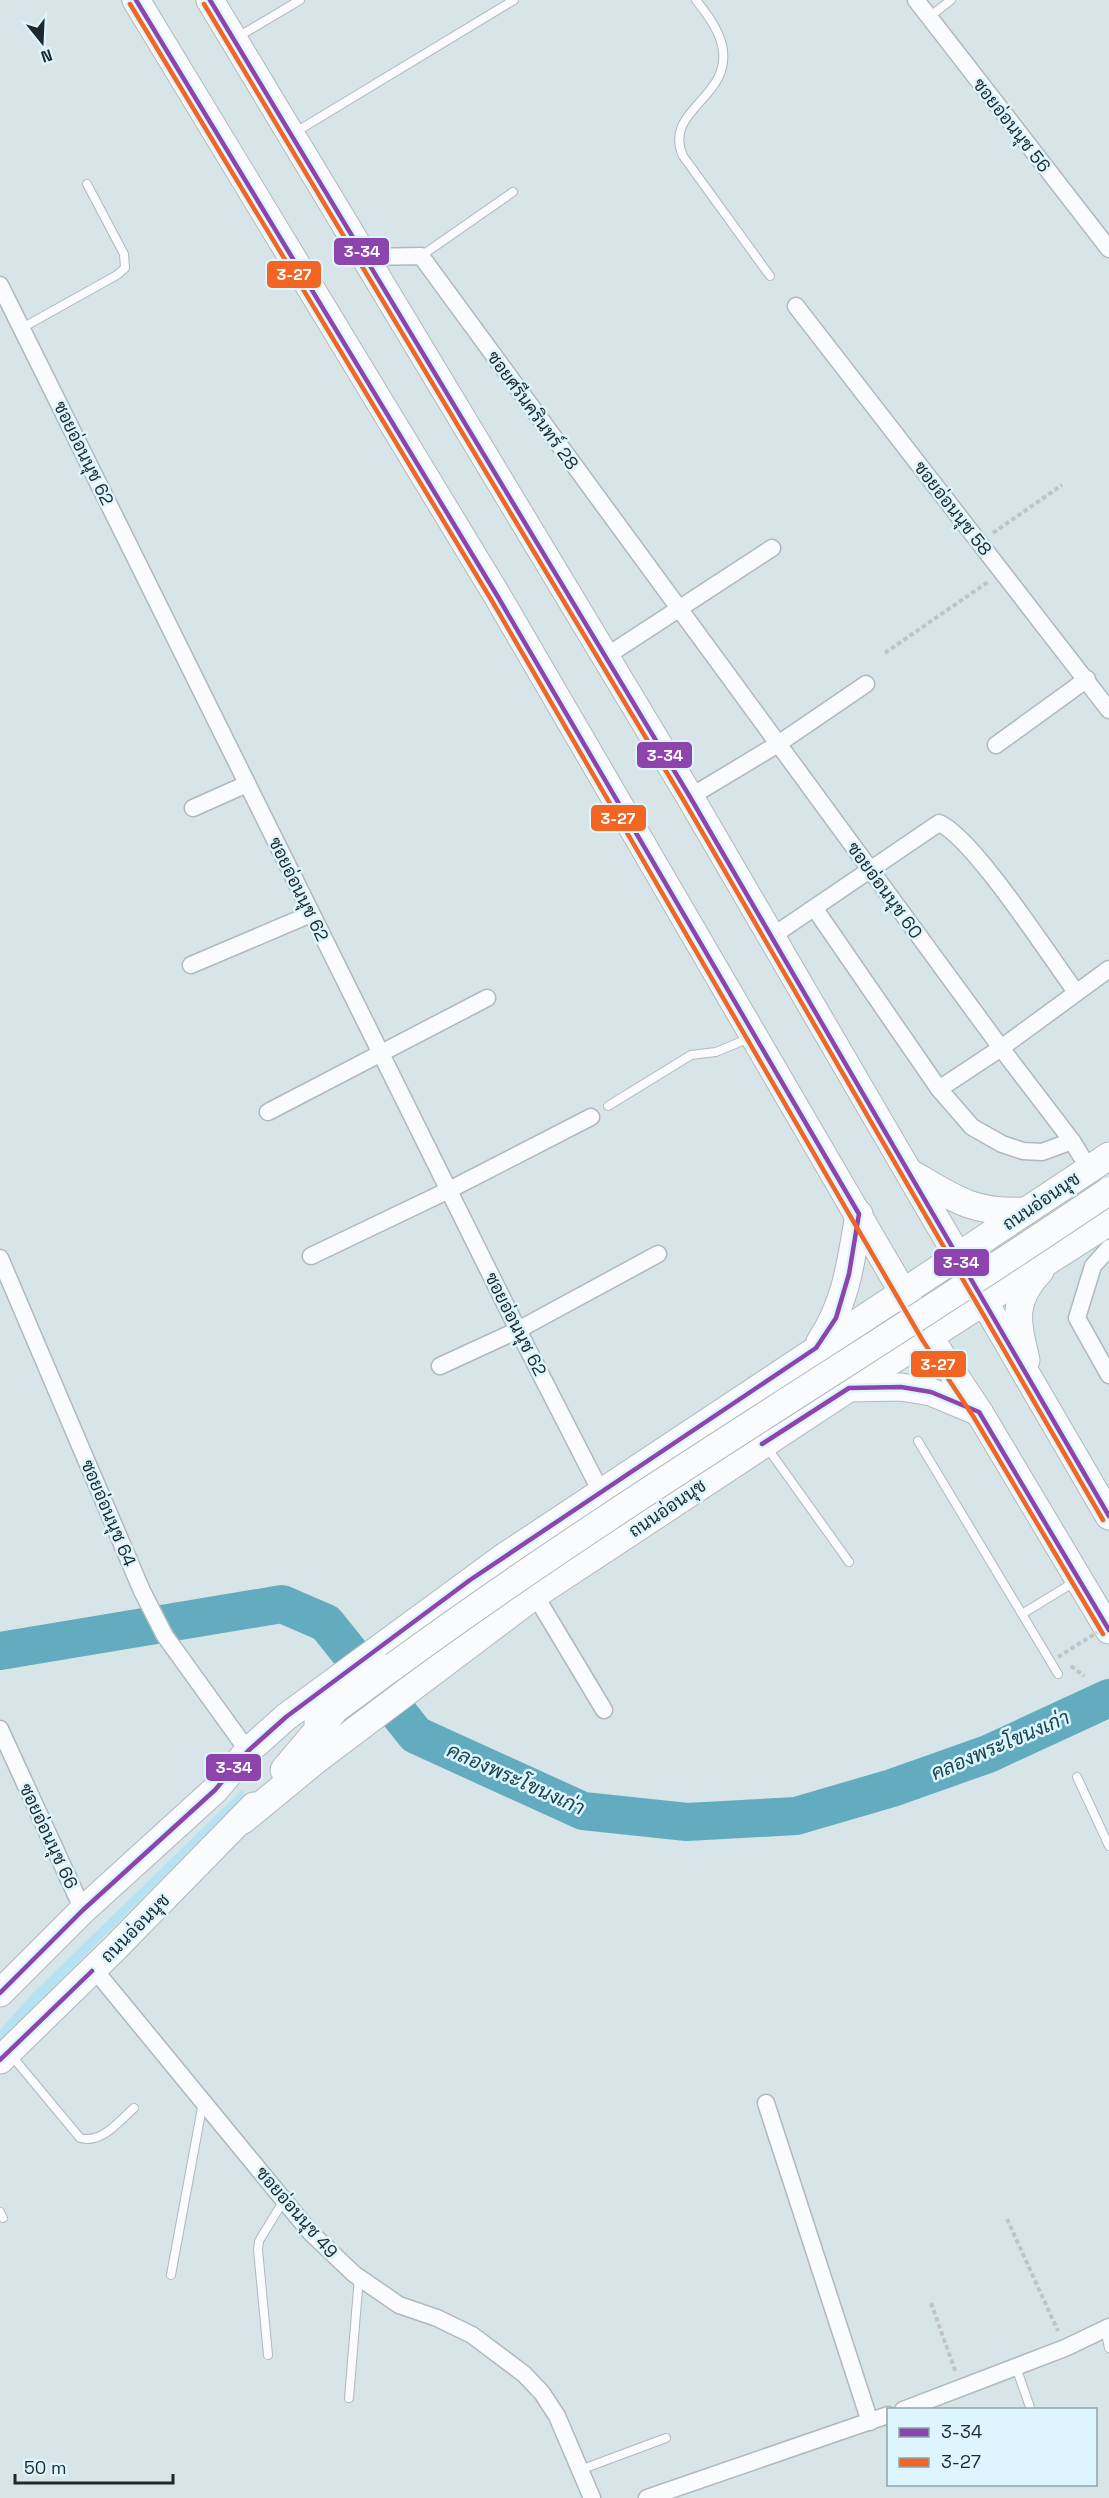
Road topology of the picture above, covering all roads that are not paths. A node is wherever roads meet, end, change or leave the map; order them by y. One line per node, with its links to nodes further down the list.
1 (136, 0): 39 (main road)
2 (210, 0): 9 (main road)
3 (300, 0): 9 (lane)
4 (514, 0): 10 (lane)
5 (696, 0): 16 (lane)
6 (916, 0): 8 (street, ซอยอ่อนนุช 56)
7 (951, 0): 8 (lane)
8 (929, 17): 13 (street, ซอยอ่อนนุช 56)
9 (233, 39): 10 (main road)
10 (290, 135): 15 (main road)
11 (87, 184): 19 (lane)
12 (513, 192): 14 (lane)
13 (1109, 249)
14 (421, 256): 15 (street); 21 (street, ซอยศรีนครินทร์ 28)
15 (363, 257): 22 (main road)
16 (770, 276)
17 (0, 285): 19 (street, ซอยอ่อนนุช 62)
18 (796, 306): 23 (street, ซอยอ่อนนุช 58)
19 (22, 328): 28 (street, ซอยอ่อนนุช 62)
20 (772, 548): 21 (street)
21 (680, 610): 22 (street); 26 (street, ซอยอ่อนนุช 60)
22 (605, 657): 29 (main road)
23 (1087, 679): 25 (street, ซอยอ่อนนุช 58); 27 (street)
24 (866, 684): 26 (street)
25 (1109, 710)
26 (778, 744): 29 (street); 31 (street, ซอยอ่อนนุช 60)
27 (996, 745)
28 (248, 784): 30 (street); 33 (street, ซอยอ่อนนุช 62)
29 (690, 797): 34 (main road)
30 (193, 808)
31 (870, 869): 32 (street); 37 (street); 40 (street, ซอยอ่อนนุช 60)
32 (815, 909): 34 (street); 42 (street)
33 (311, 914): 35 (street); 41 (street, ซอยอ่อนนุช 62)
34 (771, 937): 48 (main road)
35 (191, 965)
36 (1109, 969): 37 (street)
37 (1076, 992): 40 (street)
38 (487, 998): 41 (street)
39 (755, 1036): 43 (lane); 53 (main road)
40 (1001, 1048): 42 (street); 46 (street, ซอยอ่อนนุช 60)
41 (381, 1053): 44 (street); 49 (street, ซอยอ่อนนุช 62)
42 (939, 1089): 46 (street)
43 (608, 1106)
44 (268, 1112)
45 (591, 1117): 49 (street)
46 (1072, 1141): 47 (street, ซอยอ่อนนุช 60)
47 (1099, 1162): 51 (main road); 52 (main road, ถนนอ่อนนุช)
48 (908, 1171): 52 (main road); 58 (main road)
49 (449, 1190): 57 (street); 63 (street, ซอยอ่อนนุช 62)
50 (1109, 1191): 83 (main road, ถนนอ่อนนุช, bridge)
51 (1109, 1208)
52 (1026, 1211): 58 (main road, ถนนอ่อนนุช)
53 (859, 1214): 61 (main road); 65 (main road)
54 (1109, 1222): 59 (main road, ถนนอ่อนนุช)
55 (1109, 1248): 67 (street)
56 (658, 1254): 63 (street)
57 (311, 1256)
58 (956, 1257): 61 (main road, ถนนอ่อนนุช); 62 (main road)
59 (1053, 1257): 62 (main road, ถนนอ่อนนุช); 68 (main road)
60 (0, 1258): 85 (street, ซอยอ่อนนุช 64)
61 (904, 1293): 64 (main road); 65 (main road, ถนนอ่อนนุช)
62 (983, 1302): 64 (main road, ถนนอ่อนนุช); 68 (main road)
63 (518, 1330): 66 (street); 74 (street, ซอยอ่อนนุช 62)
64 (929, 1337): 69 (main road, ถนนอ่อนนุช); 71 (main road)
65 (816, 1348): 70 (main road, ถนนอ่อนนุช)
66 (440, 1366)
67 (1109, 1375)
68 (1031, 1384): 75 (main road)
69 (849, 1388): 71 (main road); 72 (main road, ถนนอ่อนนุช)
70 (751, 1392): 72 (main road); 74 (main road, ถนนอ่อนนุช)
71 (979, 1412): 77 (main road)
72 (771, 1439): 76 (lane); 78 (main road, ถนนอ่อนนุช)
73 (918, 1441): 79 (lane)
74 (601, 1492): 85 (main road, ถนนอ่อนนุช)
75 (1109, 1516)
76 (849, 1562)
77 (1079, 1580): 79 (lane); 80 (main road)
78 (535, 1595): 82 (street); 88 (main road, ถนนอ่อนนุช)
79 (1022, 1614): 81 (lane)
80 (1109, 1630)
81 (1058, 1674)
82 (604, 1710)
83 (333, 1712): 87 (main road, ถนนอ่อนนุช); 88 (main road, ถนนอ่อนนุช)
84 (0, 1729): 90 (street, ซอยอ่อนนุช 66)
85 (248, 1751): 87 (main road, ถนนอ่อนนุช)
86 (1077, 1778): 89 (lane)
87 (215, 1790): 90 (main road, ถนนอ่อนนุช)
88 (243, 1820): 91 (main road, ถนนอ่อนนุช)
89 (1109, 1846)
90 (83, 1910): 92 (main road, ถนนอ่อนนุช)
91 (94, 1969): 93 (main road, ถนนอ่อนนุช); 94 (street, ซอยอ่อนนุช 49)
92 (0, 1993)
93 (4, 2056): 96 (lane)
94 (203, 2101): 97 (street, ซอยอ่อนนุช 49); 98 (lane)
95 (766, 2103): 108 (street)
96 (134, 2108)
97 (284, 2200): 99 (street, ซอยอ่อนนุช 49); 102 (lane)
98 (171, 2276)
99 (358, 2277): 104 (lane); 110 (street, ซอยอ่อนนุช 49)
100 (1107, 2328): 101 (lane); 103 (street)
101 (1109, 2348)
102 (268, 2355)
103 (1016, 2367): 105 (street); 106 (lane)
104 (349, 2398)
105 (906, 2408)
106 (1031, 2408)
107 (887, 2415): 108 (street)
108 (870, 2422): 112 (street)
109 (666, 2438): 110 (lane)
110 (580, 2470): 111 (street, ซอยอ่อนนุช 49)
111 (592, 2498)
112 (647, 2498)

